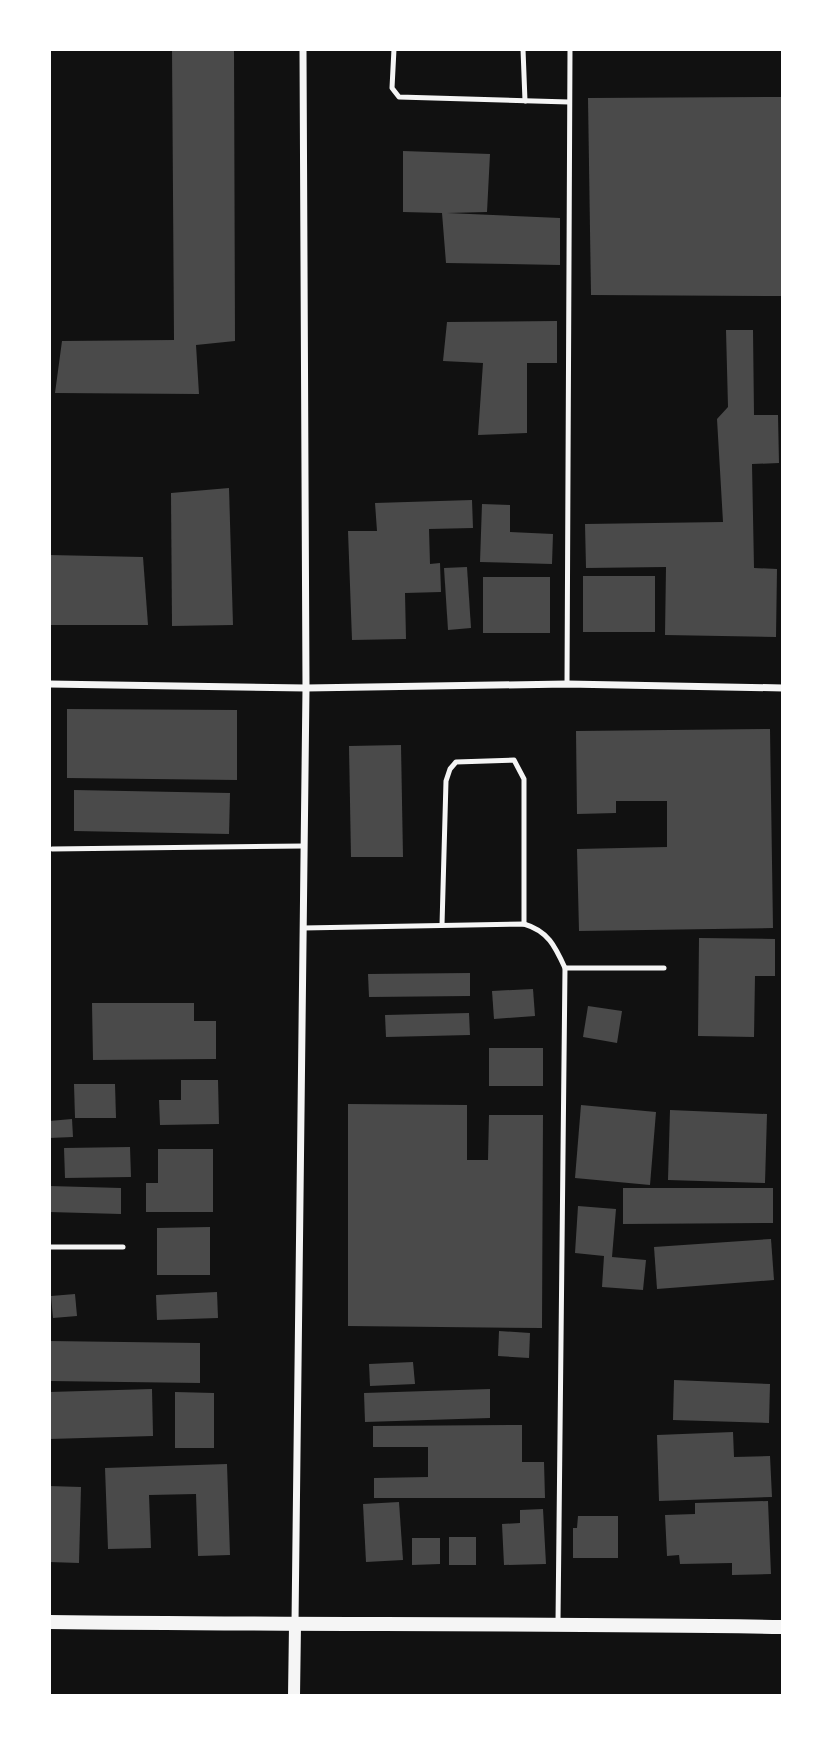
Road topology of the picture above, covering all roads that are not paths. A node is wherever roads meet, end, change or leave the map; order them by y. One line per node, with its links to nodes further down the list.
1 (303, 49): 9 (street)
2 (394, 49): 5 (lane)
3 (523, 49): 5 (lane)
4 (569, 49): 6 (lane)
5 (525, 101): 6 (lane)
6 (569, 102): 8 (lane)
7 (49, 684): 9 (street)
8 (567, 684): 9 (street); 10 (street)
9 (306, 688): 11 (street)
10 (783, 688)
11 (304, 846): 12 (lane); 15 (street)
12 (52, 849)
13 (524, 923): 14 (lane); 14 (lane); 16 (lane)
14 (442, 925): 15 (lane)
15 (303, 928): 22 (street)
16 (565, 968): 17 (lane); 21 (lane)
17 (664, 968)
18 (49, 1247): 19 (lane)
19 (123, 1247)
20 (49, 1622): 22 (main road)
21 (558, 1623): 22 (main road); 23 (main road)
22 (295, 1626): 24 (street)
23 (783, 1627)
24 (294, 1696)

